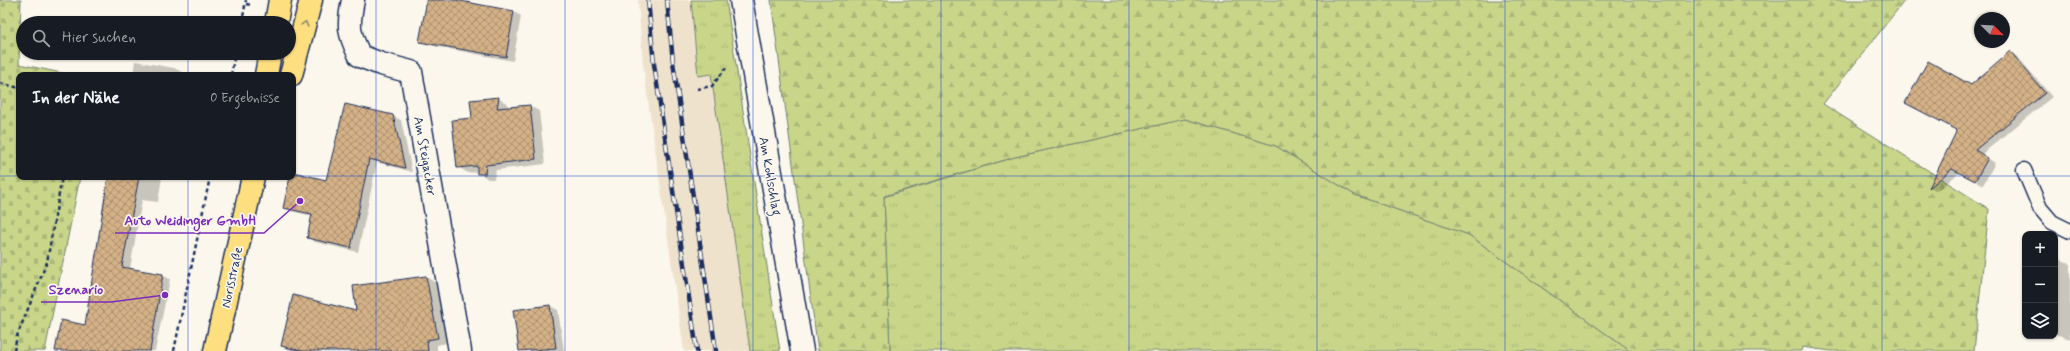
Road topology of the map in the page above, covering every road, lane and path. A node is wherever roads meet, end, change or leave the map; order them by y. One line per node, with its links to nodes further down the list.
1 (246, 0): 6 (path)
2 (280, 0): 7 (main road)
3 (311, 0): 8 (main road, one-way to 3)
4 (353, 0): 25 (street, Am Steigacker)
5 (741, 0): 26 (street, Am Kohlschlag)
6 (243, 16)
7 (277, 16)
8 (296, 56)
9 (234, 60): 12 (path)
10 (269, 60): 13 (main road)
11 (295, 60): 14 (main road, one-way to 11)
12 (232, 72)
13 (267, 72)
14 (292, 72)
15 (0, 84): 16 (path)
16 (16, 87)
17 (2024, 170): 21 (lane)
18 (62, 180): 22 (path)
19 (209, 180): 23 (path)
20 (253, 180): 24 (main road, Norisstraße)
21 (2070, 231)
22 (14, 351)
23 (174, 351)
24 (215, 351)
25 (460, 351)
26 (802, 351)

